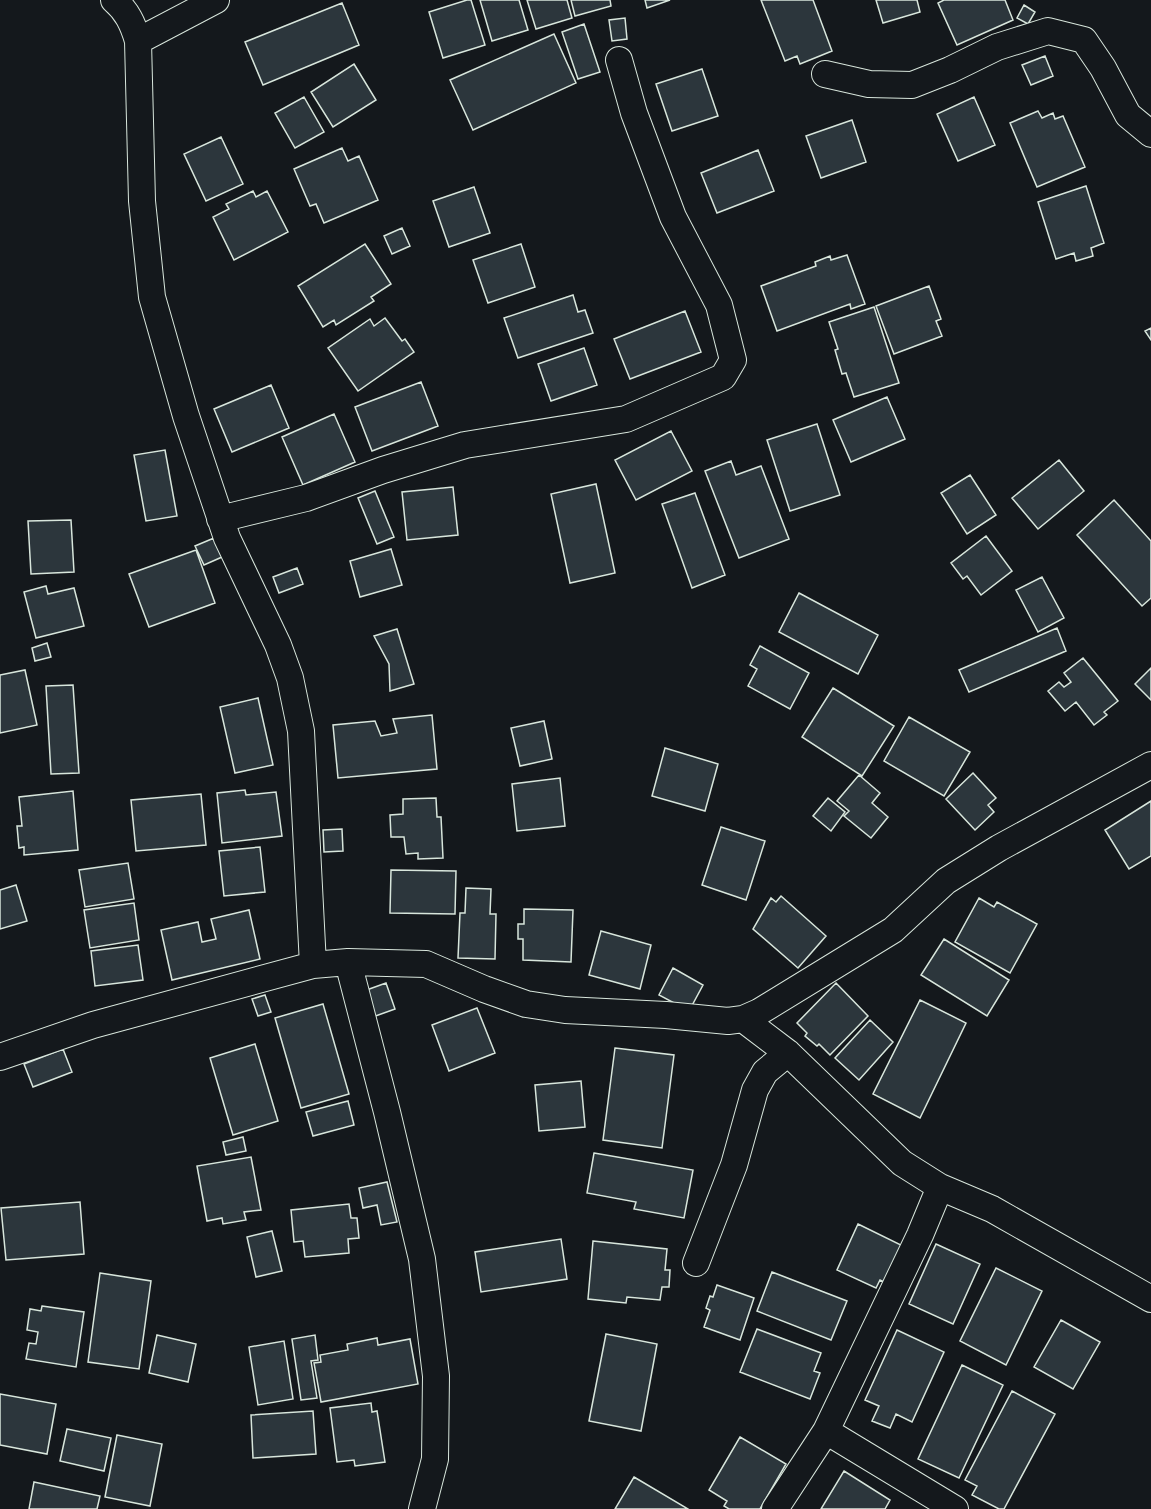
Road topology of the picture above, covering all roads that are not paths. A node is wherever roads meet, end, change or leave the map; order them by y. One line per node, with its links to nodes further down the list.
1 (114, 0): 3 (street)
2 (216, 0): 3 (street)
3 (138, 41): 7 (street)
4 (619, 60): 7 (street)
5 (825, 74): 6 (street)
6 (1151, 134)
7 (220, 519): 10 (street)
8 (1151, 765): 11 (street)
9 (348, 962): 10 (street); 11 (street); 18 (street)
10 (313, 965): 13 (street)
11 (744, 1019): 12 (street)
12 (788, 1053): 14 (street); 15 (street)
13 (0, 1057)
14 (940, 1187): 16 (street); 17 (street)
15 (696, 1263)
16 (1151, 1299)
17 (826, 1431): 19 (street); 20 (street)
18 (423, 1509)
19 (775, 1509)
20 (955, 1509)

